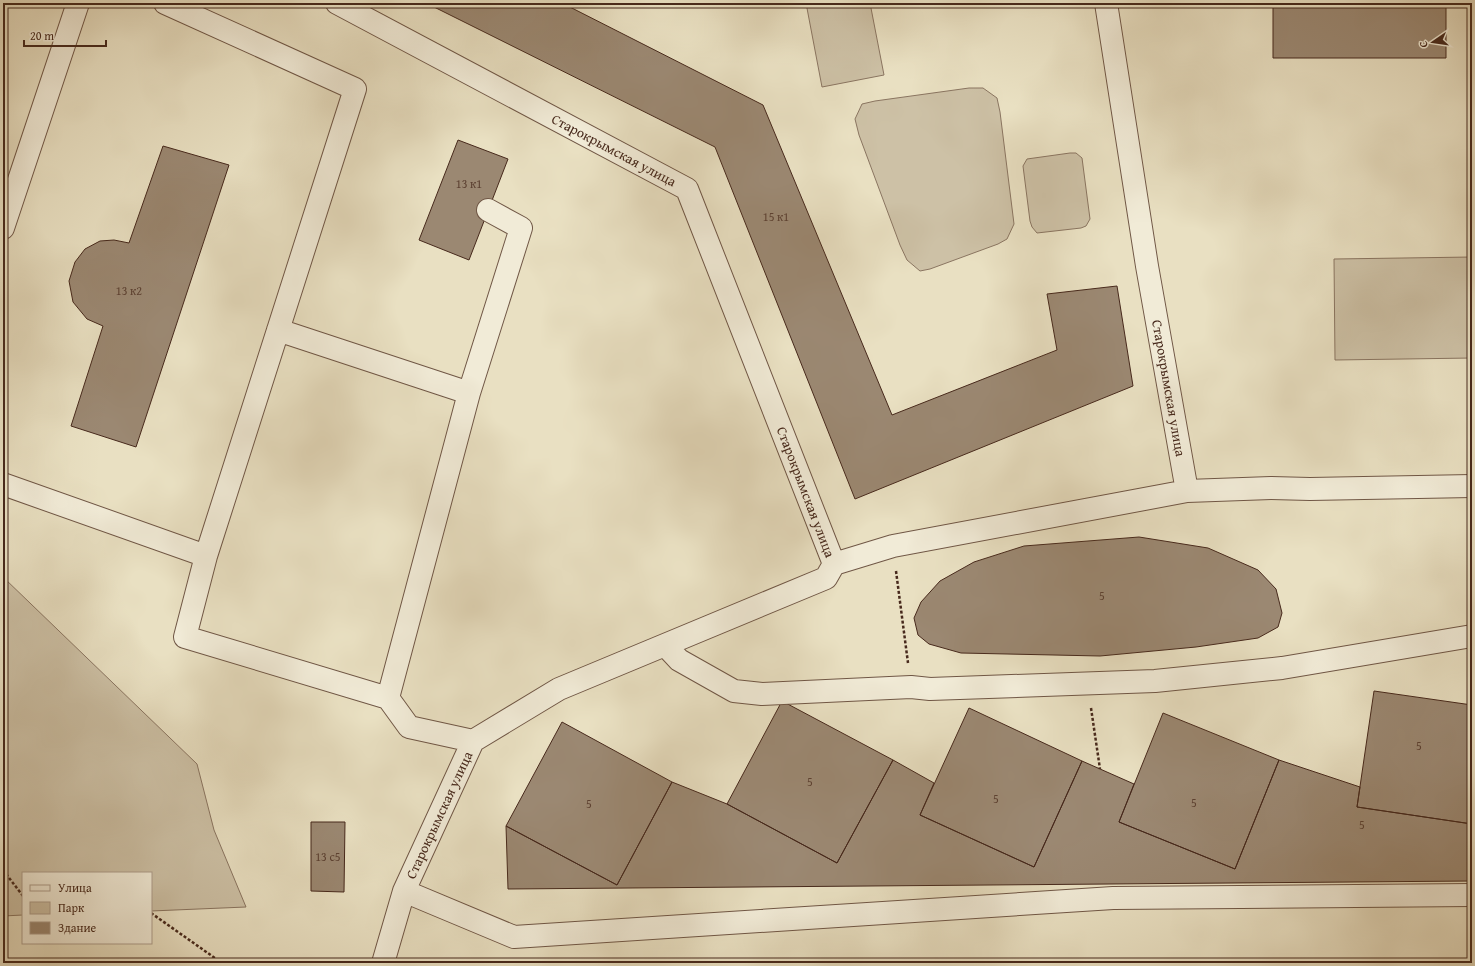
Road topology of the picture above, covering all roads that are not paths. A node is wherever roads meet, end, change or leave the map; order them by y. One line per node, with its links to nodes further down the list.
1 (78, 3): 6 (street)
2 (165, 3): 7 (street)
3 (337, 3): 13 (street, Старокрымская улица)
4 (1106, 3): 11 (street, Старокрымская улица)
5 (488, 210): 8 (street)
6 (3, 228)
7 (278, 330): 8 (street); 12 (street)
8 (470, 393): 16 (street)
9 (3, 484): 12 (street)
10 (1472, 486): 11 (street)
11 (1187, 491): 13 (street)
12 (206, 556): 16 (street)
13 (834, 564): 15 (street, Старокрымская улица)
14 (1472, 636): 15 (street)
15 (664, 645): 17 (street, Старокрымская улица)
16 (388, 698): 17 (street)
17 (473, 741): 18 (street, Старокрымская улица)
18 (404, 891): 19 (street); 20 (street, Старокрымская улица)
19 (1472, 895)
20 (383, 963)

